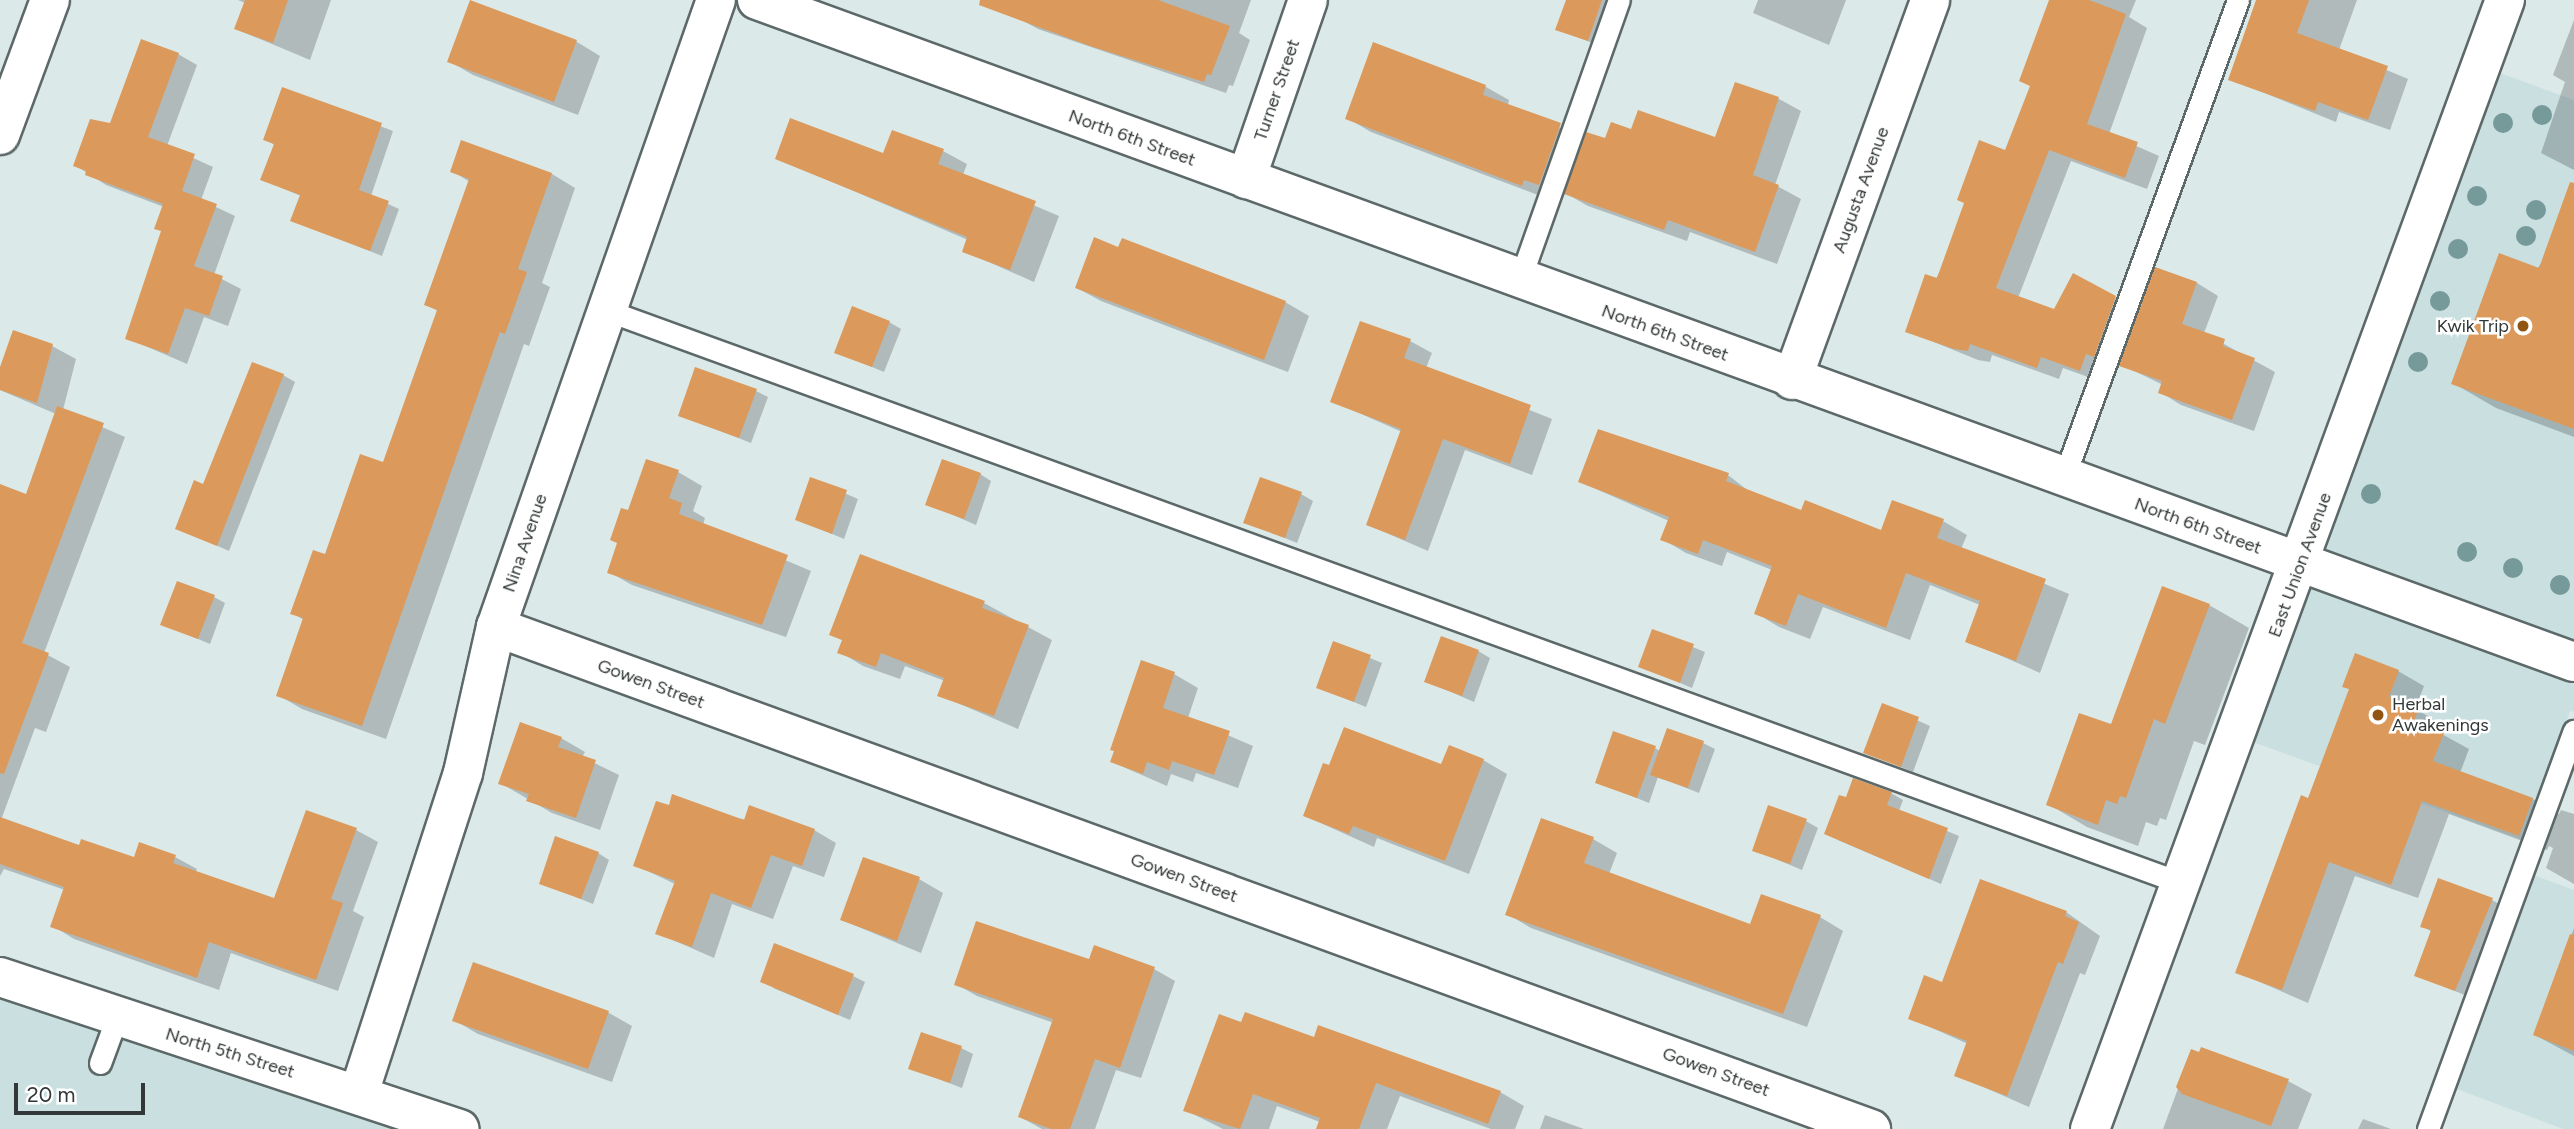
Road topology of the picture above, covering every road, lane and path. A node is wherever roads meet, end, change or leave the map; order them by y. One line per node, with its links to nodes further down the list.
1 (50, 0): 9 (street)
2 (716, 0): 12 (street, Nina Avenue)
3 (757, 0): 10 (street, North 6th Street)
4 (1308, 0): 10 (street, Turner Street)
5 (1619, 0): 11 (lane)
6 (1930, 0): 13 (street, Augusta Avenue)
7 (2238, 0): 14 (lane)
8 (2505, 0): 15 (street, East Union Avenue)
9 (0, 135)
10 (1246, 179): 11 (street, North 6th Street)
11 (1520, 279): 13 (street, North 6th Street)
12 (607, 310): 16 (street, Nina Avenue); 19 (lane)
13 (1792, 380): 14 (street, North 6th Street)
14 (2064, 477): 15 (street, North 6th Street)
15 (2301, 563): 17 (street, North 6th Street); 19 (street, East Union Avenue)
16 (496, 627): 23 (street, Nina Avenue); 25 (street, Gowen Street)
17 (2574, 662)
18 (2574, 731): 27 (lane)
19 (2180, 883): 26 (street, East Union Avenue)
20 (0, 977): 21 (street, North 5th Street)
21 (117, 1017): 22 (lane); 23 (street, North 5th Street)
22 (100, 1063)
23 (359, 1093): 24 (street, North 5th Street)
24 (459, 1129)
25 (1871, 1129)
26 (2090, 1129)
27 (2428, 1129)

